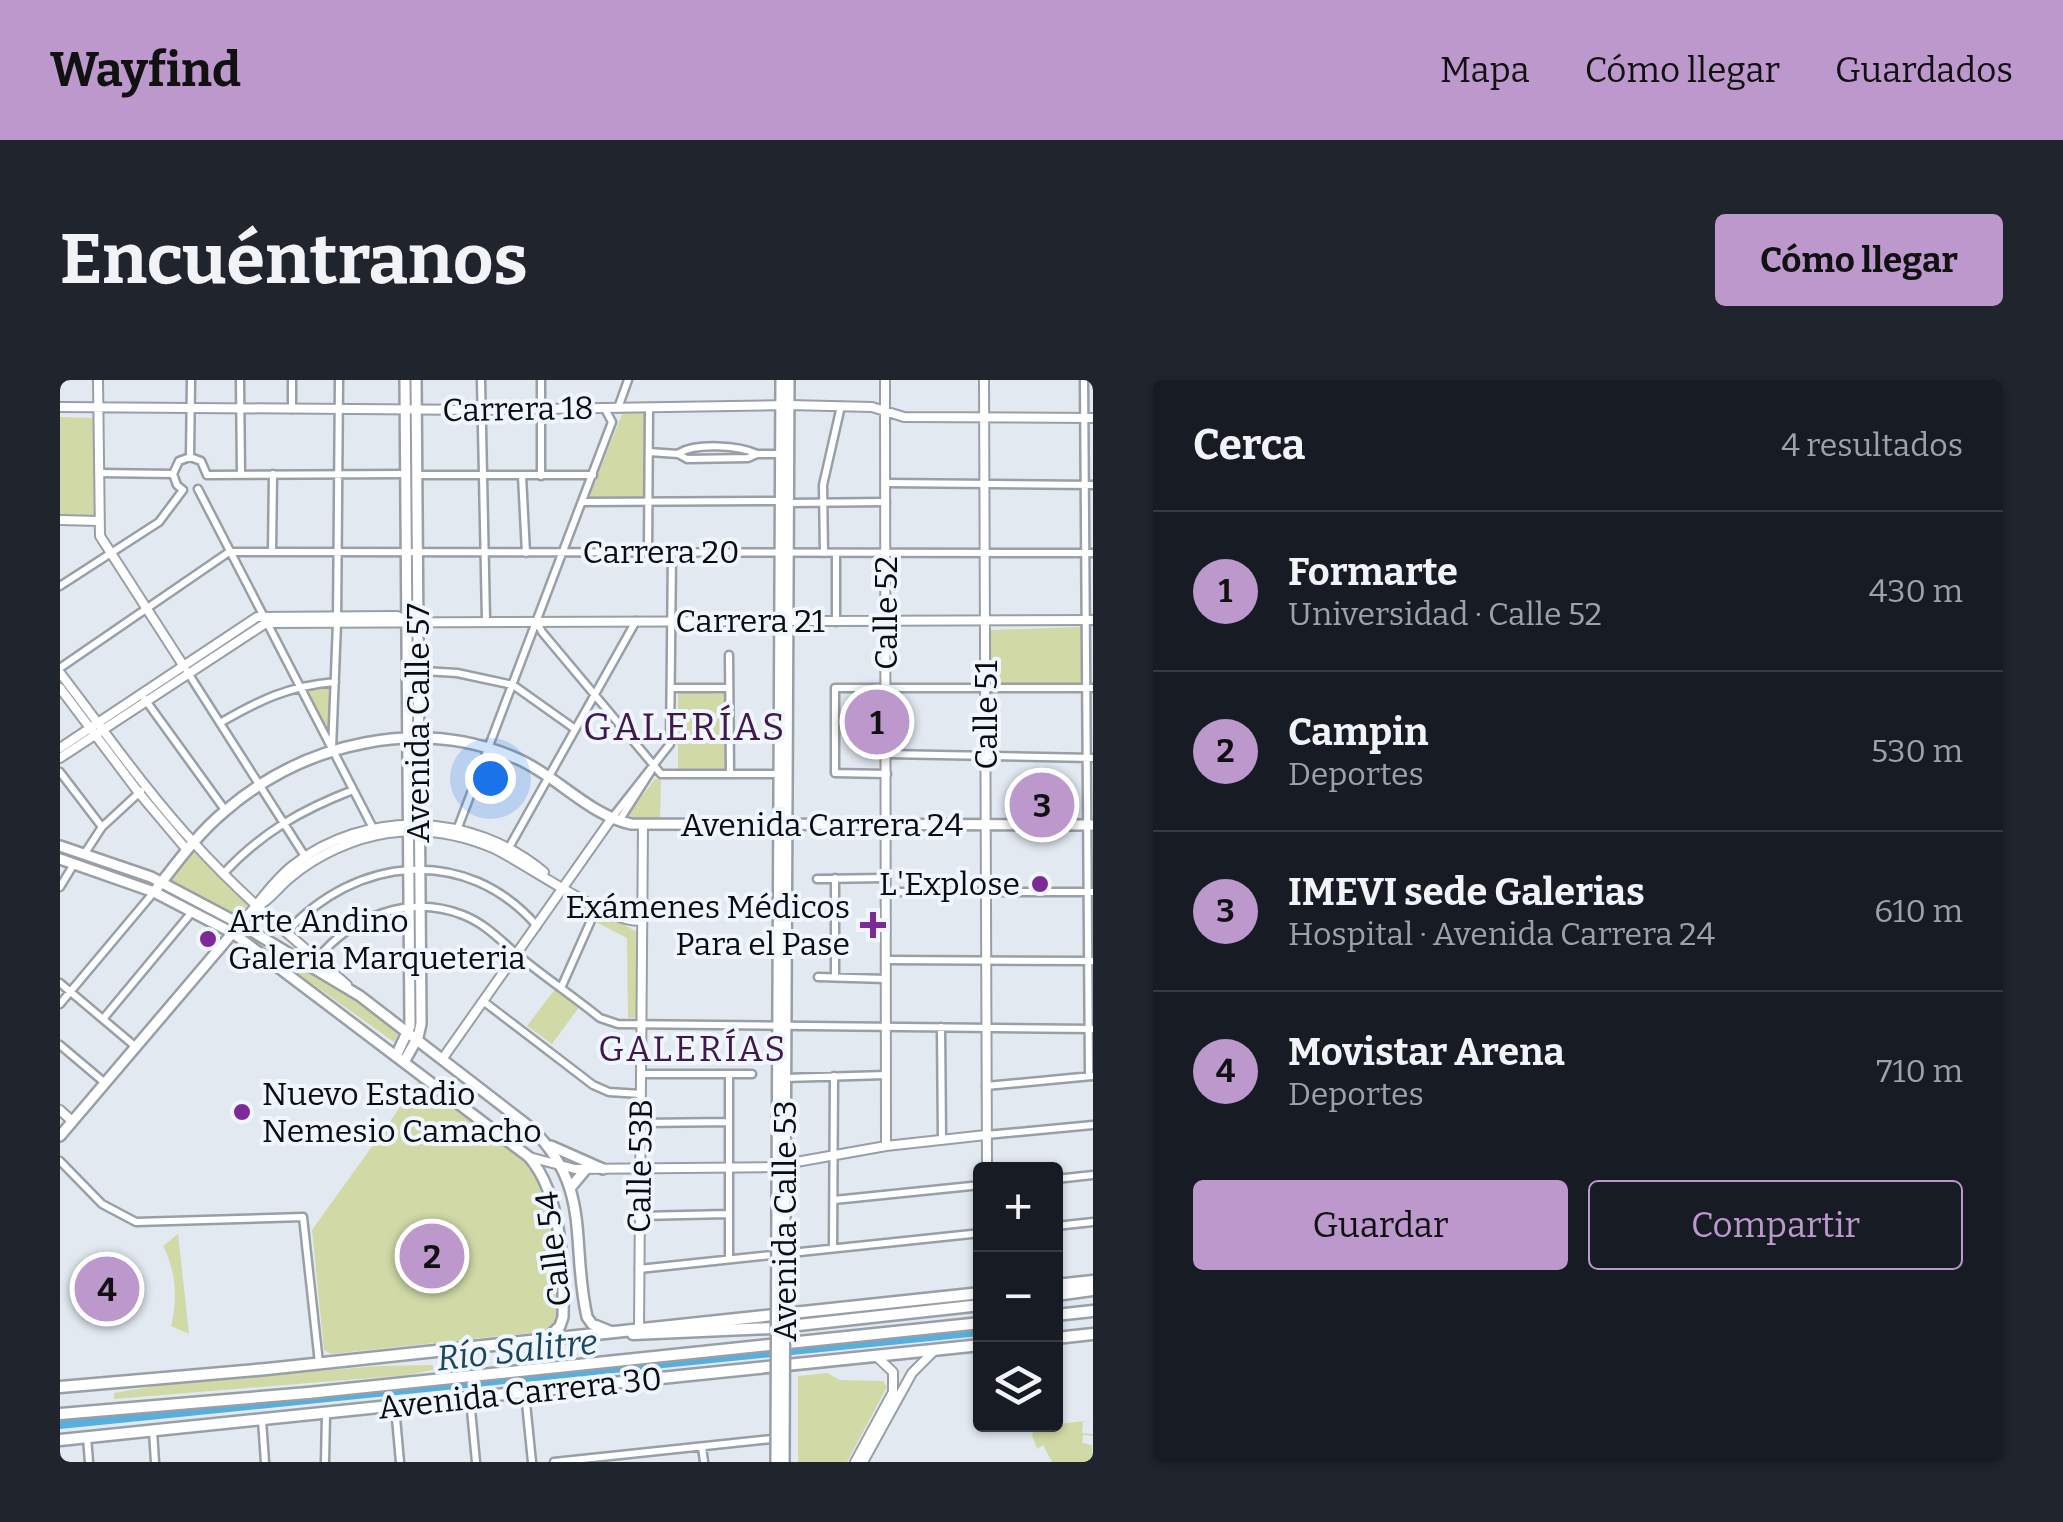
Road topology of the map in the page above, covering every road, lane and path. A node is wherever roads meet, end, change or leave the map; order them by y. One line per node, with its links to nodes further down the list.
1 (98, 380): 20 (street)
2 (191, 380): 21 (street)
3 (240, 380): 22 (street)
4 (292, 380): 25 (street)
5 (339, 380): 26 (street)
6 (405, 380): 28 (main road, Avenida Calle 57)
7 (416, 380): 28 (main road, Avenida Calle 57)
8 (481, 380): 29 (street)
9 (540, 380): 27 (street)
10 (628, 380): 24 (street)
11 (781, 380): 16 (main road, Avenida Calle 53)
12 (789, 380): 16 (main road, Avenida Calle 53)
13 (885, 380): 30 (street, Calle 52)
14 (984, 380): 31 (street, Calle 51)
15 (1084, 380): 32 (street)
16 (785, 405): 17 (street, Carrera 18); 18 (street, Carrera 18); 34 (main road, Avenida Calle 53); 53 (main road, Avenida Calle 53)
17 (841, 406): 30 (street, Carrera 18); 54 (street)
18 (649, 407): 24 (street, Carrera 18); 33 (street)
19 (60, 408): 20 (street, Carrera 18)
20 (98, 408): 21 (street, Carrera 18); 36 (street)
21 (190, 408): 22 (street, Carrera 18); 35 (street)
22 (240, 408): 25 (street, Carrera 18); 38 (street)
23 (604, 408): 24 (street, Carrera 18); 27 (street, Carrera 18); 43 (street)
24 (618, 408)
25 (292, 409): 26 (street, Carrera 18)
26 (338, 409): 28 (street, Carrera 18); 40 (street)
27 (541, 409): 29 (street, Carrera 18); 46 (street)
28 (411, 410): 29 (street, Carrera 18); 41 (main road, Avenida Calle 57)
29 (482, 410): 44 (street)
30 (885, 412): 31 (street, Carrera 18); 47 (street, Calle 52)
31 (984, 418): 32 (street, Carrera 18); 48 (street, Calle 51)
32 (1089, 418): 49 (street)
33 (649, 452): 34 (street); 56 (street)
34 (780, 454): 53 (main road, Avenida Calle 53)
35 (190, 457): 37 (street); 42 (street)
36 (99, 473): 37 (street); 58 (street)
37 (173, 474): 51 (street)
38 (240, 474): 39 (street); 42 (street)
39 (272, 474): 40 (street); 60 (street)
40 (338, 474): 41 (street); 61 (street)
41 (411, 474): 44 (street); 62 (main road, Avenida Calle 57)
42 (207, 475): 50 (street)
43 (592, 475): 46 (street); 52 (street)
44 (483, 476): 45 (street); 64 (street)
45 (522, 476): 46 (street); 65 (street)
46 (541, 476)
47 (886, 483): 48 (street); 55 (street, Calle 52)
48 (985, 484): 49 (street); 72 (street, Calle 51)
49 (1089, 485): 73 (street)
50 (198, 489): 51 (street); 59 (street)
51 (183, 490): 74 (street)
52 (582, 502): 56 (street); 63 (street)
53 (784, 502): 54 (street); 56 (street); 68 (main road, Avenida Calle 53)
54 (824, 502): 55 (street); 69 (street)
55 (886, 502): 71 (street, Calle 52)
56 (649, 503): 66 (street)
57 (60, 520): 58 (street)
58 (99, 521): 74 (street)
59 (229, 552): 60 (street, Carrera 20); 76 (street); 77 (street)
60 (272, 552): 61 (street, Carrera 20)
61 (338, 552): 62 (street, Carrera 20); 78 (street)
62 (412, 552): 64 (street, Carrera 20); 79 (main road, Avenida Calle 57)
63 (563, 552): 65 (street, Carrera 20); 66 (street, Carrera 20); 81 (street)
64 (484, 553): 65 (street, Carrera 20); 80 (street)
65 (526, 553)
66 (648, 553): 67 (street, Carrera 20)
67 (672, 553): 68 (street, Carrera 20); 84 (street)
68 (783, 553): 69 (street, Carrera 20); 86 (main road, Avenida Calle 53)
69 (824, 553): 70 (street, Carrera 20)
70 (836, 553): 71 (street, Carrera 20); 87 (street)
71 (886, 553): 72 (street, Carrera 20); 88 (street, Calle 52)
72 (986, 553): 73 (street, Carrera 20); 85 (street, Calle 51)
73 (1089, 553): 82 (street)
74 (111, 554): 75 (street); 76 (street)
75 (60, 586)
76 (147, 610): 90 (street); 92 (street)
77 (264, 619): 78 (street, Carrera 21); 90 (street); 94 (street)
78 (337, 619): 79 (street, Carrera 21); 93 (street)
79 (412, 620): 80 (street, Carrera 21); 91 (main road, Avenida Calle 57)
80 (486, 620): 81 (street, Carrera 21)
81 (537, 620): 83 (street, Carrera 21); 95 (street); 102 (street)
82 (1089, 620): 85 (street, Carrera 21); 100 (street)
83 (636, 621): 84 (street, Carrera 21); 102 (street)
84 (672, 621): 86 (street, Carrera 21); 97 (street)
85 (986, 621): 88 (street, Carrera 21); 101 (street, Calle 51)
86 (782, 622): 87 (street, Carrera 21); 118 (main road, Avenida Calle 53); 130 (main road, Avenida Calle 53)
87 (836, 622): 88 (street, Carrera 21)
88 (886, 622): 99 (street, Calle 52)
89 (729, 656): 98 (street)
90 (186, 669): 103 (street); 104 (street)
91 (412, 670): 95 (street); 107 (main road, Avenida Calle 57)
92 (60, 671): 105 (street)
93 (335, 682): 94 (street); 110 (street)
94 (298, 685): 104 (street); 110 (street)
95 (513, 685): 106 (street); 109 (street)
96 (60, 688): 105 (street)
97 (671, 688): 98 (street); 115 (street)
98 (729, 688): 117 (street)
99 (886, 688): 101 (street); 111 (street, Calle 52); 119 (street)
100 (1090, 688): 101 (street); 114 (street)
101 (986, 689): 112 (street, Calle 51)
102 (595, 695): 106 (street); 115 (street)
103 (144, 697): 105 (street); 124 (street)
104 (220, 723): 121 (street)
105 (96, 728): 108 (street); 113 (street); 122 (street)
106 (575, 729): 120 (street)
107 (413, 738): 109 (main road); 110 (main road); 133 (main road, Avenida Calle 57)
108 (60, 748)
109 (487, 748): 120 (main road); 135 (street)
110 (332, 750): 121 (main road); 123 (street)
111 (887, 754): 112 (street); 119 (street, Calle 52)
112 (986, 756): 114 (street); 131 (street, Calle 51)
113 (60, 758)
114 (1090, 758): 127 (street)
115 (654, 765): 117 (street); 125 (street)
116 (60, 772): 132 (street)
117 (730, 774): 118 (street)
118 (778, 774): 130 (main road, Avenida Calle 53)
119 (887, 774): 129 (street, Calle 52)
120 (549, 776): 125 (main road); 138 (street)
121 (259, 785): 124 (main road); 126 (street)
122 (142, 790): 132 (street); 137 (street)
123 (353, 790): 126 (street); 134 (street)
124 (225, 810): 137 (main road)
125 (616, 820): 128 (main road, Avenida Carrera 24); 150 (street)
126 (282, 822): 141 (street); 144 (street)
127 (1090, 824): 131 (main road, Avenida Carrera 24); 153 (street)
128 (643, 825): 130 (main road, Avenida Carrera 24); 159 (street, Calle 53B)
129 (887, 825): 130 (main road, Avenida Carrera 24); 131 (main road, Avenida Carrera 24); 146 (street, Calle 52)
130 (782, 826): 179 (main road, Avenida Calle 53)
131 (986, 826): 154 (street, Calle 51)
132 (102, 828): 139 (street)
133 (413, 828): 134 (street); 135 (street); 143 (main road, Avenida Calle 57)
134 (375, 832): 141 (street)
135 (456, 832): 138 (street)
136 (60, 846): 139 (main road)
137 (190, 846): 144 (street); 148 (main road)
138 (507, 850): 150 (street)
139 (85, 853): 148 (main road)
140 (60, 859): 142 (main road)
141 (307, 860): 155 (street)
142 (75, 863): 149 (street); 151 (main road)
143 (414, 870): 157 (main road, Avenida Calle 57); 160 (street); 162 (street)
144 (223, 874): 155 (street)
145 (836, 878): 146 (street); 147 (street); 168 (street)
146 (887, 878): 152 (street, Calle 52)
147 (817, 879)
148 (162, 882): 151 (main road); 161 (main road)
149 (60, 886)
150 (562, 888): 156 (street); 160 (street)
151 (154, 892): 158 (main road); 173 (street)
152 (886, 892): 154 (street); 165 (street, Calle 52)
153 (1090, 892): 154 (street); 167 (street)
154 (986, 893): 166 (street, Calle 51)
155 (256, 907): 161 (street); 162 (street)
156 (597, 907): 159 (street); 172 (street)
157 (414, 908): 163 (street); 164 (street); 184 (main road, Avenida Calle 57)
158 (193, 910): 161 (main road); 177 (street)
159 (642, 920): 178 (street, Calle 53B)
160 (537, 926): 163 (street)
161 (237, 928): 174 (main road); 186 (main road); 188 (main road)
162 (286, 934): 164 (street)
163 (517, 954): 172 (street); 175 (street)
164 (317, 959): 174 (street)
165 (886, 960): 166 (street); 170 (street, Calle 52)
166 (985, 961): 167 (street); 182 (street, Calle 51)
167 (1090, 961): 183 (street)
168 (836, 976): 169 (street); 170 (street)
169 (818, 977)
170 (886, 979): 180 (street, Calle 52)
171 (60, 983): 173 (street)
172 (561, 988): 178 (street)
173 (71, 991): 176 (street); 177 (street)
174 (360, 996): 184 (main road)
175 (483, 1002): 187 (street); 198 (street)
176 (60, 1004)
177 (103, 1019): 186 (street)
178 (642, 1024): 179 (street); 189 (street, Calle 53B)
179 (781, 1025): 180 (street); 195 (main road, Avenida Calle 53); 213 (main road, Avenida Calle 53)
180 (886, 1027): 181 (street); 192 (street, Calle 52)
181 (941, 1028): 182 (street); 206 (street)
182 (986, 1028): 183 (street); 197 (street, Calle 51)
183 (1091, 1028): 194 (street)
184 (413, 1036): 187 (main road); 188 (main road, Avenida Calle 57)
185 (60, 1045): 196 (street)
186 (136, 1047): 196 (main road)
187 (443, 1058): 207 (main road)
188 (400, 1059): 210 (main road)
189 (641, 1074): 190 (street); 198 (street, Calle 53B)
190 (729, 1074): 191 (street); 201 (street)
191 (752, 1074)
192 (886, 1075): 193 (street); 208 (street, Calle 52)
193 (834, 1076): 195 (street); 209 (street)
194 (1091, 1076): 197 (street)
195 (785, 1078): 213 (main road, Avenida Calle 53)
196 (105, 1083): 200 (main road)
197 (986, 1086): 204 (street, Calle 51)
198 (641, 1094): 202 (street, Calle 53B)
199 (60, 1110): 200 (street)
200 (72, 1121): 205 (main road)
201 (729, 1122): 202 (street); 215 (street)
202 (641, 1123): 218 (street, Calle 53B)
203 (1093, 1124): 204 (street)
204 (986, 1134): 206 (street); 212 (street, Calle 51)
205 (60, 1136)
206 (942, 1139): 208 (street)
207 (550, 1146): 214 (main road, Calle 54); 217 (main road)
208 (886, 1146): 209 (street)
209 (834, 1155): 213 (street); 223 (street)
210 (530, 1157): 214 (street); 246 (main road, Calle 54)
211 (60, 1161): 250 (street)
212 (986, 1162)
213 (781, 1166): 215 (street); 224 (main road, Avenida Calle 53)
214 (564, 1167): 216 (street); 222 (main road, Calle 54)
215 (728, 1168): 218 (street); 225 (street)
216 (586, 1169): 217 (street); 222 (main road)
217 (603, 1169): 218 (street)
218 (640, 1169): 226 (street, Calle 53B)
219 (1093, 1175): 220 (street)
220 (1063, 1177)
221 (973, 1186): 223 (street)
222 (571, 1187): 243 (main road, Calle 54)
223 (834, 1200): 230 (street)
224 (781, 1206): 274 (main road, Avenida Calle 53, bridge); 275 (main road, Avenida Calle 53, bridge)
225 (728, 1214): 226 (street); 231 (street)
226 (640, 1216): 232 (street, Calle 53B)
227 (1093, 1222): 228 (street)
228 (1063, 1225)
229 (973, 1233): 230 (street)
230 (834, 1248): 231 (street)
231 (728, 1260): 232 (street)
232 (639, 1269): 242 (street, Calle 53B)
233 (1093, 1282): 234 (highway)
234 (1063, 1284)
235 (1093, 1290): 237 (highway)
236 (973, 1293): 242 (highway, Avenida Carrera 30)
237 (1063, 1294)
238 (973, 1306): 243 (highway, Avenida Carrera 30)
239 (1093, 1311): 240 (highway)
240 (1063, 1314)
241 (973, 1324): 256 (highway, Avenida Carrera 30)
242 (639, 1328): 243 (highway, Avenida Carrera 30)
243 (612, 1332): 246 (highway, Avenida Carrera 30)
244 (1093, 1334): 245 (highway)
245 (1063, 1337)
246 (545, 1340): 250 (highway, Avenida Carrera 30)
247 (973, 1346): 248 (highway, Avenida Carrera 30)
248 (937, 1349): 249 (highway, Avenida Carrera 30); 276 (street)
249 (876, 1356): 251 (highway, Avenida Carrera 30); 276 (street)
250 (318, 1363): 252 (highway, Avenida Carrera 30)
251 (760, 1367): 253 (highway, Avenida Carrera 30); 261 (highway)
252 (60, 1387)
253 (524, 1393): 254 (highway, Avenida Carrera 30); 271 (street)
254 (470, 1398): 255 (highway, Avenida Carrera 30); 270 (street)
255 (395, 1406): 257 (highway, Avenida Carrera 30); 269 (street)
256 (60, 1414)
257 (326, 1414): 258 (highway, Avenida Carrera 30); 268 (street)
258 (262, 1420): 259 (highway, Avenida Carrera 30); 267 (street)
259 (152, 1430): 260 (highway, Avenida Carrera 30); 266 (street)
260 (87, 1437): 262 (highway, Avenida Carrera 30); 265 (street)
261 (772, 1439): 263 (street); 274 (highway)
262 (60, 1440)
263 (702, 1447): 264 (street); 273 (street)
264 (590, 1460): 272 (street)
265 (89, 1462)
266 (155, 1462)
267 (265, 1462)
268 (326, 1462)
269 (400, 1462)
270 (476, 1462)
271 (532, 1462)
272 (554, 1462)
273 (704, 1462)
274 (774, 1462)
275 (784, 1462)
276 (859, 1462)

